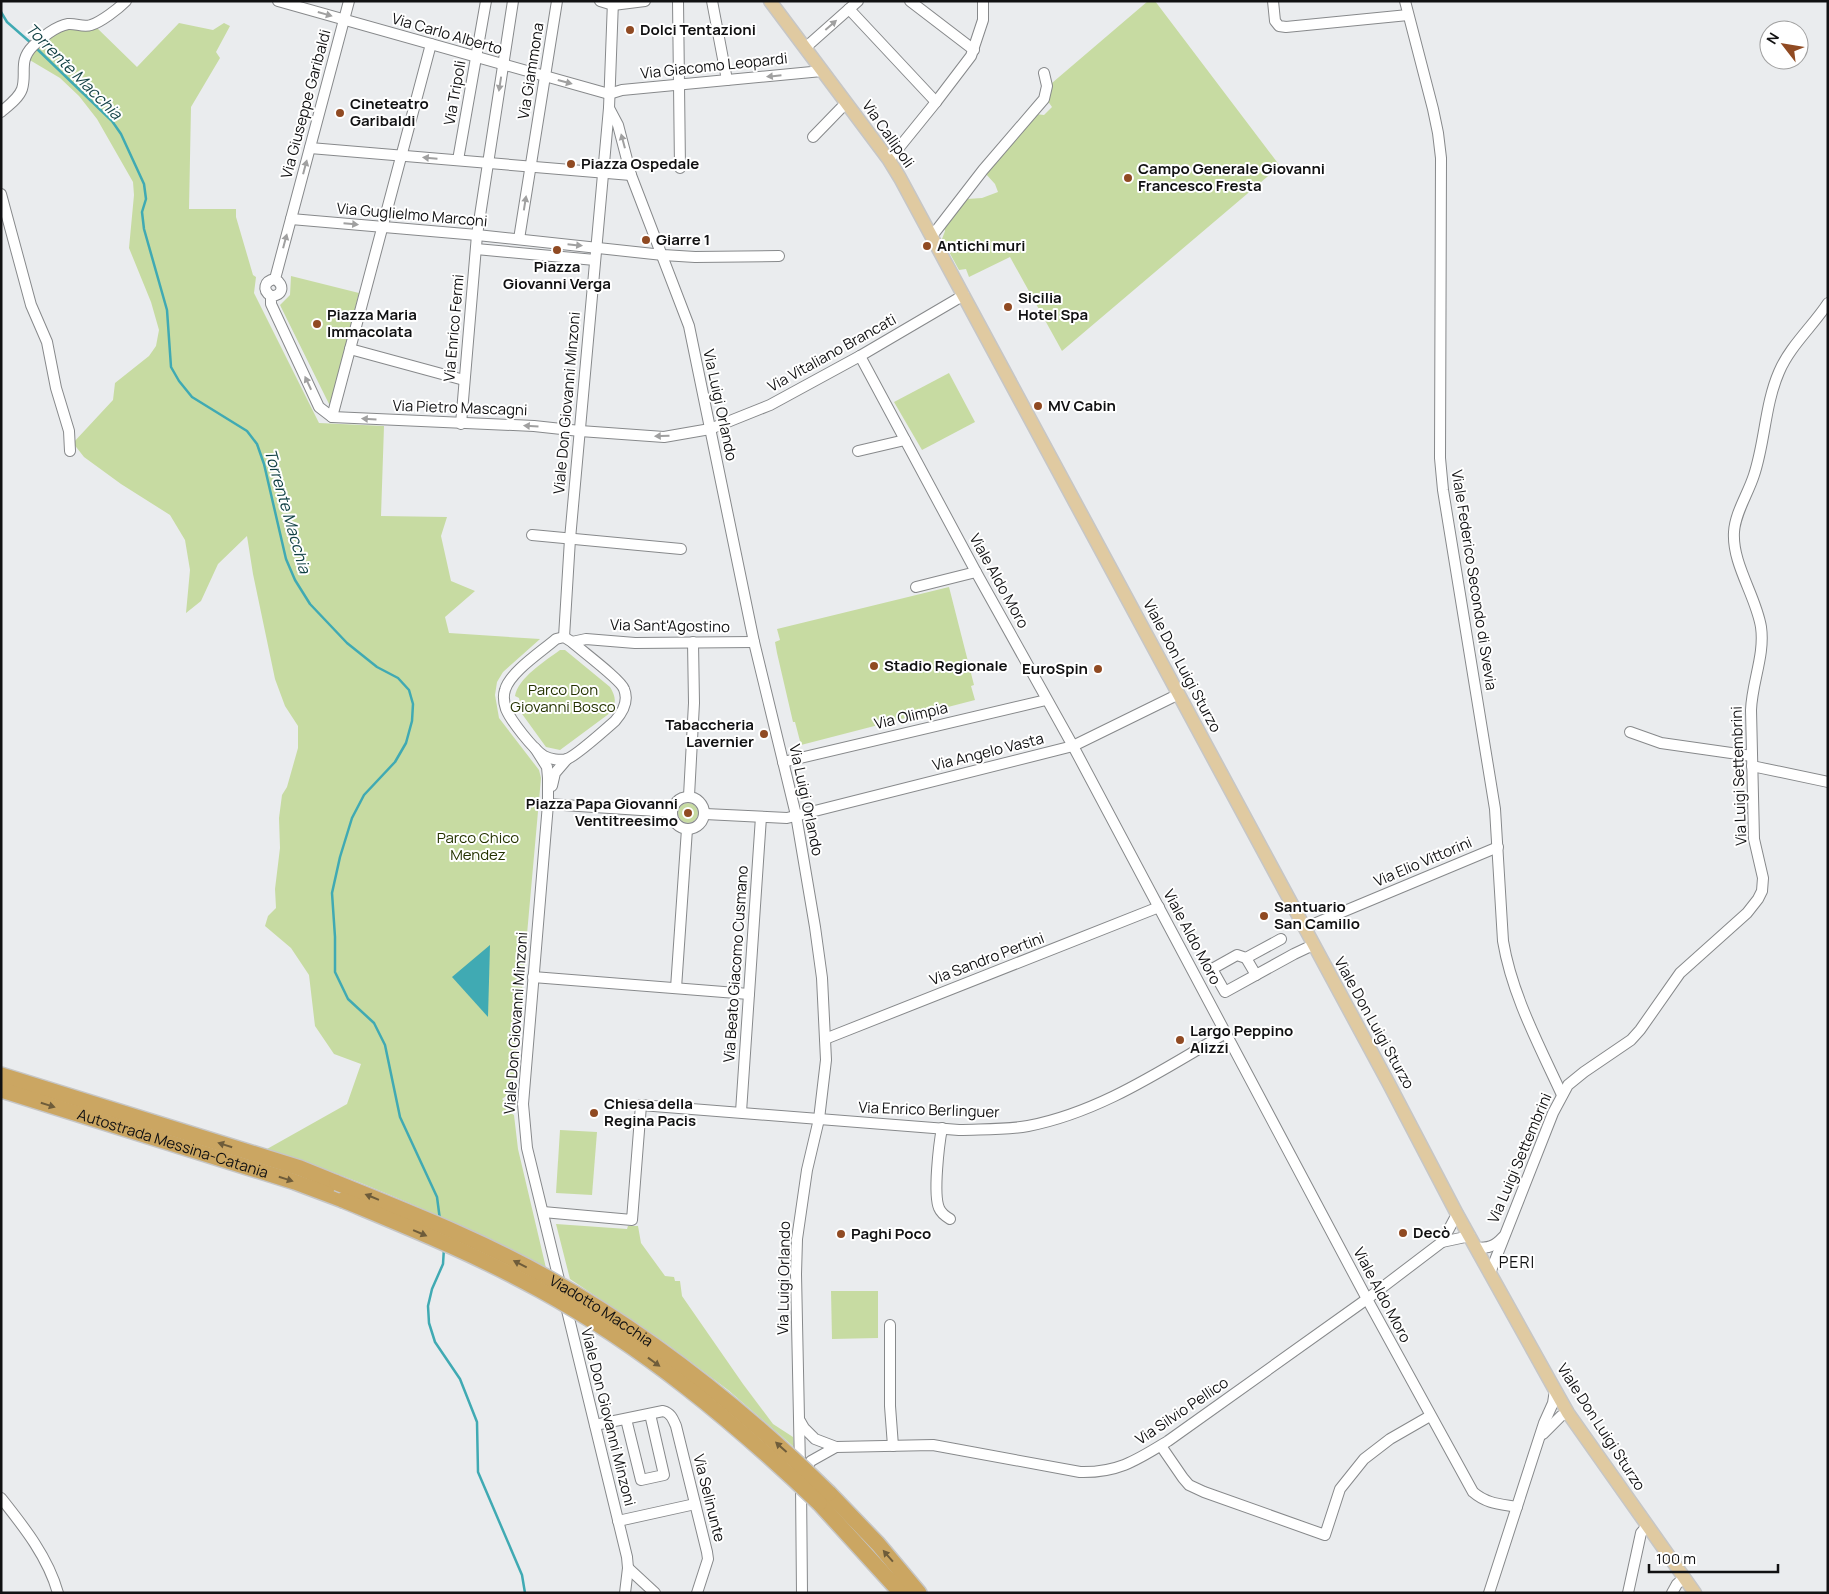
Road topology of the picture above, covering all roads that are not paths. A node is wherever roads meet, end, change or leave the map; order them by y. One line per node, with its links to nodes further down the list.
1 (126, 1): 35 (street)
2 (278, 1): 20 (street, Via Carlo Alberto, one-way to 20)
3 (350, 1): 20 (street, Via Giuseppe Garibaldi)
4 (486, 1): 24 (street, Via Tripoli)
5 (513, 1): 25 (street, Via Enrico Fermi)
6 (557, 1): 28 (street, Via Giammona)
7 (600, 1): 17 (street)
8 (645, 1): 17 (street)
9 (678, 1): 30 (street)
10 (712, 1): 29 (street)
11 (770, 1): 22 (main road, Via Callipoli)
12 (858, 1): 18 (street)
13 (910, 1): 23 (street)
14 (983, 1): 23 (street)
15 (1273, 1): 19 (street)
16 (1405, 1): 19 (street, Viale Federico Secondo di Svevia)
17 (613, 3): 31 (street, Viale Don Giovanni Minzoni)
18 (849, 9): 22 (street, one-way to 18); 32 (street)
19 (1408, 14): 93 (street, Viale Federico Secondo di Svevia)
20 (344, 20): 21 (street, Via Carlo Alberto); 37 (street, Via Giuseppe Garibaldi)
21 (431, 44): 24 (street, Via Carlo Alberto); 38 (street)
22 (805, 48): 26 (main road, Via Callipoli)
23 (974, 50): 32 (street)
24 (476, 57): 25 (street, Via Carlo Alberto); 39 (street, Via Tripoli)
25 (503, 65): 28 (street, Via Carlo Alberto); 41 (street, Via Enrico Fermi, one-way to 41)
26 (822, 71): 29 (street, Via Giacomo Leopardi, one-way to 29); 33 (main road, Via Callipoli)
27 (1044, 73): 50 (street)
28 (545, 77): 31 (street, Via Carlo Alberto, one-way to 31); 42 (street, Via Giammona)
29 (728, 80): 30 (street, Via Giacomo Leopardi)
30 (679, 86): 31 (street, Via Giacomo Leopardi); 43 (street)
31 (609, 94): 34 (street, Viale Don Giovanni Minzoni)
32 (936, 102): 40 (street)
33 (846, 103): 36 (street); 40 (main road, Via Callipoli)
34 (609, 108): 44 (street, Viale Don Giovanni Minzoni); 45 (street, Via Luigi Orlando, one-way to 34)
35 (1, 112)
36 (813, 137)
37 (310, 148): 38 (street); 47 (street, Via Giuseppe Garibaldi, one-way to 37)
38 (401, 156): 39 (street, one-way to 38); 48 (street)
39 (458, 160): 41 (street)
40 (889, 160): 50 (main road, Via Callipoli)
41 (487, 163): 42 (street); 49 (street, Via Enrico Fermi)
42 (531, 167): 44 (street); 51 (street, one-way to 42)
43 (680, 168)
44 (603, 175): 45 (street); 52 (street, Viale Don Giovanni Minzoni)
45 (632, 175): 54 (street, Via Luigi Orlando)
46 (1, 194): 67 (street)
47 (291, 216): 48 (street, Via Guglielmo Marconi, one-way to 48); 62 (street, Via Giuseppe Garibaldi, one-way to 47)
48 (382, 227): 49 (street, Via Guglielmo Marconi); 59 (street)
49 (477, 235): 51 (street, Via Guglielmo Marconi); 53 (street, Via Enrico Fermi)
50 (932, 236): 57 (main road, Via Callipoli)
51 (519, 239): 52 (street, Via Guglielmo Marconi, one-way to 52)
52 (596, 247): 54 (street); 56 (street, Viale Don Giovanni Minzoni)
53 (476, 248): 56 (street); 61 (street, Via Enrico Fermi)
54 (663, 255): 55 (street); 64 (street, Via Luigi Orlando)
55 (779, 256)
56 (595, 260): 65 (street, Viale Don Giovanni Minzoni)
57 (964, 295): 60 (street, Via Vitaliano Brancati); 77 (main road, Viale Don Luigi Sturzo)
58 (1828, 303): 83 (street, Via Luigi Settembrini)
59 (353, 350): 61 (street); 62 (street)
60 (860, 356): 64 (street, Via Vitaliano Brancati); 66 (street, Viale Aldo Moro)
61 (464, 380): 63 (street, Via Enrico Fermi)
62 (335, 417): 63 (street, Via Pietro Mascagni, one-way to 62)
63 (461, 424): 65 (street, Via Pietro Mascagni, one-way to 63)
64 (710, 428): 65 (street, Via Vitaliano Brancati, one-way to 65); 76 (street, Via Luigi Orlando)
65 (580, 431): 70 (street, Viale Don Giovanni Minzoni)
66 (905, 440): 68 (street); 72 (street, Viale Aldo Moro)
67 (70, 451)
68 (858, 451)
69 (532, 535): 70 (street)
70 (570, 539): 71 (street); 74 (street, Viale Don Giovanni Minzoni)
71 (681, 549)
72 (976, 572): 73 (street); 78 (street, Viale Aldo Moro)
73 (916, 588)
74 (567, 637): 75 (street, Via Sant'Agostino); 81 (street); 82 (street)
75 (693, 642): 76 (street, Via Sant'Agostino); 86 (street)
76 (754, 642): 84 (street, Via Luigi Orlando)
77 (1179, 694): 80 (street, Via Angelo Vasta); 95 (main road, Viale Don Luigi Sturzo)
78 (1046, 700): 80 (street, Viale Aldo Moro); 84 (street, Via Olimpia)
79 (1630, 732): 83 (street)
80 (1073, 746): 90 (street, Via Angelo Vasta); 94 (street, Viale Aldo Moro)
81 (535, 748): 82 (street); 87 (street)
82 (567, 759): 87 (street)
83 (1752, 761): 85 (street); 107 (street, Via Luigi Settembrini)
84 (783, 762): 90 (street, Via Luigi Orlando)
85 (1828, 782)
86 (689, 796): 88 (street); 89 (street)
87 (548, 804): 88 (street); 100 (street, Viale Don Giovanni Minzoni)
88 (667, 812): 92 (street)
89 (709, 814): 91 (street, Via Angelo Vasta); 92 (street)
90 (796, 815): 91 (street, Via Angelo Vasta); 104 (street, Via Luigi Orlando)
91 (761, 817): 102 (street, Via Beato Giacomo Cusmano)
92 (687, 834): 101 (street)
93 (1498, 847): 95 (street, Via Elio Vittorini); 107 (street, Viale Federico Secondo di Svevia)
94 (1159, 907): 103 (street, Viale Aldo Moro); 104 (street, Via Sandro Pertini)
95 (1304, 928): 97 (main road, Viale Don Luigi Sturzo)
96 (1282, 939): 98 (street)
97 (1314, 945): 99 (street); 114 (main road, Viale Don Luigi Sturzo)
98 (1246, 958): 99 (street); 99 (street)
99 (1256, 975)
100 (533, 977): 101 (street); 113 (street, Viale Don Giovanni Minzoni)
101 (676, 988): 102 (street)
102 (749, 994): 108 (street, Via Beato Giacomo Cusmano)
103 (1226, 1033): 110 (street, Via Enrico Berlinguer); 120 (street, Viale Aldo Moro)
104 (825, 1038): 109 (street, Via Luigi Orlando)
105 (1, 1075): 111 (highway, Autostrada Messina-Catania, one-way to 105)
106 (1, 1090): 112 (highway, Autostrada Messina-Catania, one-way to 112)
107 (1562, 1094): 116 (street, Via Luigi Settembrini)
108 (741, 1112): 109 (street, Via Enrico Berlinguer); 113 (street, Via Enrico Berlinguer)
109 (819, 1119): 110 (street, Via Enrico Berlinguer); 127 (street, Via Luigi Orlando)
110 (942, 1128): 115 (street)
111 (337, 1183): 137 (highway, Viadotto Macchia, one-way to 111, bridge)
112 (343, 1200): 137 (highway, Viadotto Macchia, one-way to 137, bridge)
113 (543, 1212): 128 (street, Viale Don Giovanni Minzoni)
114 (1457, 1214): 117 (street); 118 (main road, Viale Don Luigi Sturzo)
115 (950, 1219)
116 (1503, 1237): 118 (street); 119 (street, Via Luigi Settembrini)
117 (1442, 1242): 118 (street); 120 (street, Via Silvio Pellico)
118 (1473, 1242): 119 (main road, Viale Don Luigi Sturzo)
119 (1490, 1273): 122 (main road, Viale Don Luigi Sturzo)
120 (1367, 1299): 125 (street, Viale Aldo Moro); 132 (street, Via Silvio Pellico)
121 (890, 1325): 131 (street)
122 (1555, 1390): 123 (main road, Viale Don Luigi Sturzo); 129 (street)
123 (1568, 1413): 129 (street); 141 (main road, Viale Don Luigi Sturzo)
124 (650, 1414): 126 (street); 126 (street); 138 (street, Via Selinunte)
125 (1430, 1416): 132 (street); 139 (street, Viale Aldo Moro)
126 (626, 1419): 128 (street)
127 (800, 1421): 130 (street); 133 (street, Via Luigi Orlando)
128 (595, 1425): 140 (street, Viale Don Giovanni Minzoni)
129 (1539, 1438): 139 (street)
130 (832, 1445): 131 (street, Via Silvio Pellico); 133 (street, Via Silvio Pellico); 134 (street)
131 (893, 1446): 132 (street, Via Silvio Pellico)
132 (1161, 1446)
133 (800, 1448): 134 (street); 135 (street, Via Luigi Orlando)
134 (821, 1454): 135 (street)
135 (800, 1479): 148 (street, Via Luigi Orlando)
136 (1, 1498): 144 (street)
137 (824, 1498): 149 (highway); 150 (highway, one-way to 137)
138 (695, 1504): 140 (street); 147 (street, Via Selinunte)
139 (1517, 1507): 151 (street)
140 (618, 1521): 142 (street, Viale Don Giovanni Minzoni)
141 (1647, 1526): 143 (main road, Viale Don Luigi Sturzo); 152 (street)
142 (628, 1568): 145 (street, Viale Don Giovanni Minzoni); 146 (street)
143 (1684, 1578): 153 (street); 154 (main road, Viale Don Luigi Sturzo)
144 (58, 1593)
145 (625, 1593)
146 (655, 1593)
147 (697, 1593)
148 (802, 1593)
149 (901, 1593)
150 (919, 1593)
151 (1488, 1593)
152 (1628, 1593)
153 (1672, 1593)
154 (1695, 1593)

